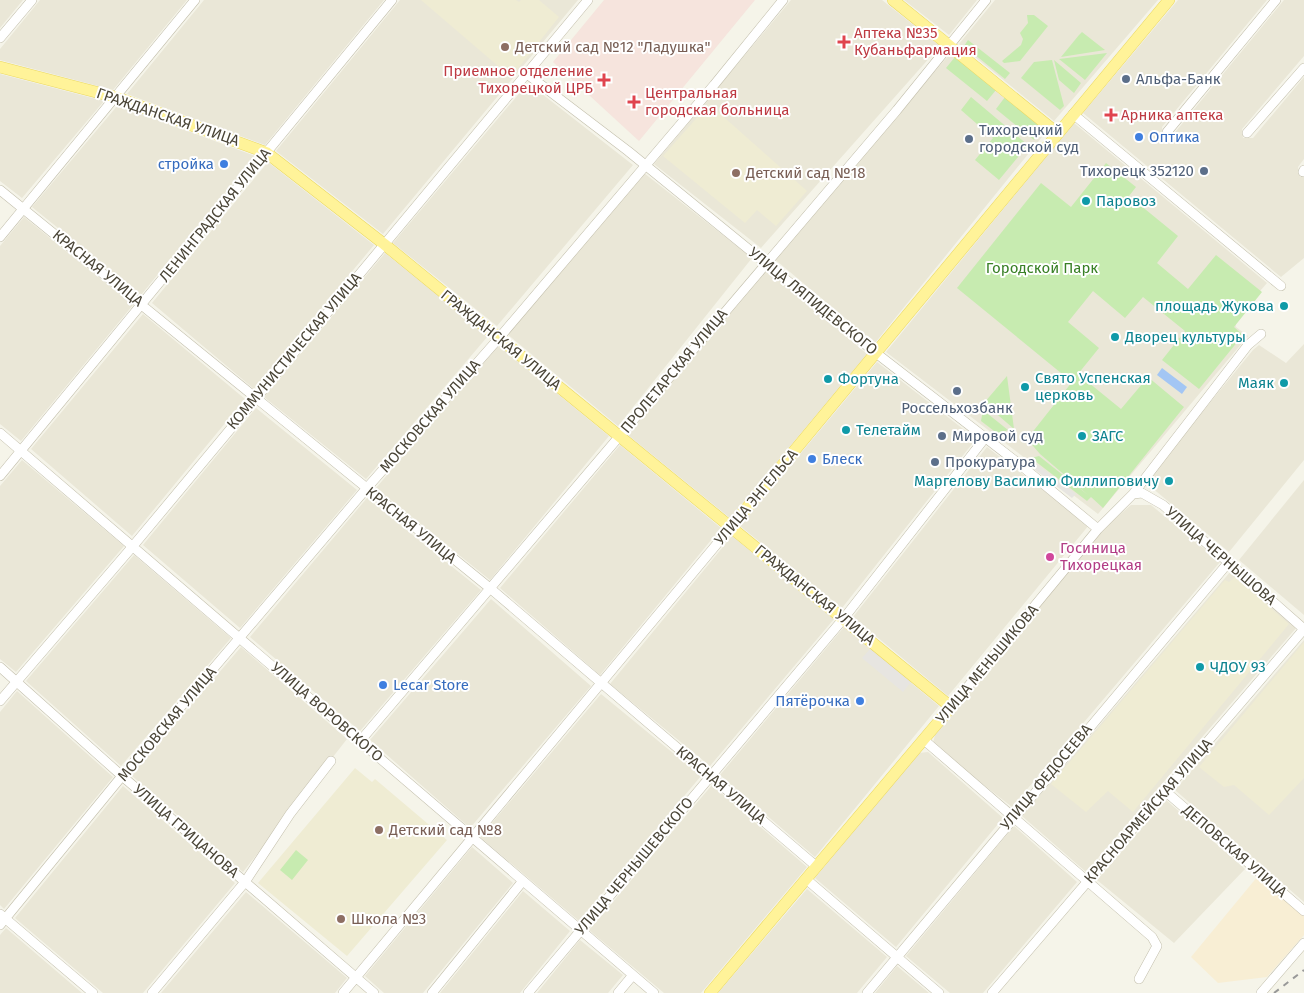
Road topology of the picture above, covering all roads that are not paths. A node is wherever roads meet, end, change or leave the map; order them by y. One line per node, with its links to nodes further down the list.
1 (32, 0): 10 (street)
2 (195, 0): 15 (street)
3 (392, 0): 20 (street, ЛЕНИНГРАДСКАЯ УЛИЦА)
4 (588, 0): 14 (street, КОММУНИСТИЧЕСКАЯ УЛИЦА)
5 (783, 0): 21 (street, МОСКОВСКАЯ УЛИЦА)
6 (893, 0): 11 (main road)
7 (986, 0): 11 (street, ПРОЛЕТАРСКАЯ УЛИЦА)
8 (1169, 0): 16 (main road, УЛИЦА ЭНГЕЛЬСА)
9 (1276, 0): 17 (street)
10 (0, 38)
11 (950, 45): 18 (main road); 26 (street, ПРОЛЕТАРСКАЯ УЛИЦА)
12 (0, 67): 15 (main road, ГРАЖДАНСКАЯ УЛИЦА)
13 (1304, 68): 19 (street)
14 (527, 74): 21 (street, УЛИЦА ЛЯПИДЕВСКОГО); 25 (street, КОММУНИСТИЧЕСКАЯ УЛИЦА)
15 (115, 97): 20 (main road, ГРАЖДАНСКАЯ УЛИЦА); 23 (street)
16 (1073, 114): 18 (main road, УЛИЦА ЭНГЕЛЬСА); 27 (street)
17 (1167, 132)
18 (1057, 133): 31 (main road, УЛИЦА ЭНГЕЛЬСА)
19 (1248, 133)
20 (267, 153): 25 (main road, ГРАЖДАНСКАЯ УЛИЦА); 28 (street, ЛЕНИНГРАДСКАЯ УЛИЦА)
21 (644, 166): 26 (street, УЛИЦА ЛЯПИДЕВСКОГО); 30 (street, МОСКОВСКАЯ УЛИЦА)
22 (0, 190): 23 (street, КРАСНАЯ УЛИЦА)
23 (24, 208): 24 (street); 28 (street, КРАСНАЯ УЛИЦА)
24 (0, 237)
25 (384, 244): 30 (main road, ГРАЖДАНСКАЯ УЛИЦА); 32 (street, КОММУНИСТИЧЕСКАЯ УЛИЦА)
26 (766, 264): 31 (street, УЛИЦА ЛЯПИДЕВСКОГО); 34 (street, ПРОЛЕТАРСКАЯ УЛИЦА)
27 (1281, 286)
28 (142, 304): 32 (street, КРАСНАЯ УЛИЦА); 36 (street, ЛЕНИНГРАДСКАЯ УЛИЦА)
29 (1261, 334): 39 (street, УЛИЦА МЕНЬШИКОВА)
30 (499, 338): 34 (main road, ГРАЖДАНСКАЯ УЛИЦА); 38 (street, МОСКОВСКАЯ УЛИЦА)
31 (876, 353): 35 (street, УЛИЦА ЛЯПИДЕВСКОГО); 40 (main road, УЛИЦА ЭНГЕЛЬСА)
32 (255, 398): 38 (street, КРАСНАЯ УЛИЦА); 42 (street, КОММУНИСТИЧЕСКАЯ УЛИЦА)
33 (0, 433): 36 (street, УЛИЦА ВОРОВСКОГО)
34 (619, 436): 40 (main road, ГРАЖДАНСКАЯ УЛИЦА); 44 (street, ПРОЛЕТАРСКАЯ УЛИЦА)
35 (985, 438): 41 (street, УЛИЦА ЛЯПИДЕВСКОГО); 45 (street, УЛИЦА ЧЕРНЫШЕВСКОГО)
36 (22, 450): 37 (street, ЛЕНИНГРАДСКАЯ УЛИЦА); 42 (street, УЛИЦА ВОРОВСКОГО)
37 (0, 476)
38 (366, 489): 44 (street, КРАСНАЯ УЛИЦА); 47 (street, МОСКОВСКАЯ УЛИЦА)
39 (1133, 494): 41 (street, УЛИЦА МЕНЬШИКОВА); 43 (street, УЛИЦА ЧЕРНЫШОВА)
40 (731, 527): 45 (main road, ГРАЖДАНСКАЯ УЛИЦА); 50 (street, УЛИЦА ЭНГЕЛЬСА)
41 (1098, 529): 52 (street, УЛИЦА МЕНЬШИКОВА)
42 (133, 546): 47 (street, УЛИЦА ВОРОВСКОГО); 49 (street, КОММУНИСТИЧЕСКАЯ УЛИЦА)
43 (1228, 563): 46 (street, УЛИЦА ЧЕРНЫШОВА); 59 (street, УЛИЦА ФЕДОСЕЕВА)
44 (490, 589): 50 (street, КРАСНАЯ УЛИЦА); 53 (street, ПРОЛЕТАРСКАЯ УЛИЦА)
45 (844, 618): 52 (main road, ГРАЖДАНСКАЯ УЛИЦА); 57 (street, УЛИЦА ЧЕРНЫШЕВСКОГО)
46 (1304, 629): 58 (street, КРАСНОАРМЕЙСКАЯ УЛИЦА)
47 (240, 638): 53 (street, УЛИЦА ВОРОВСКОГО); 56 (street, МОСКОВСКАЯ УЛИЦА)
48 (0, 667): 49 (street, УЛИЦА ГРИЦАНОВА)
49 (17, 681): 51 (street, КОММУНИСТИЧЕСКАЯ УЛИЦА); 56 (street, УЛИЦА ГРИЦАНОВА)
50 (600, 685): 57 (street, КРАСНАЯ УЛИЦА); 60 (street, УЛИЦА ЭНГЕЛЬСА)
51 (0, 701)
52 (951, 707): 54 (main road, УЛИЦА МЕНЬШИКОВА)
53 (361, 740): 60 (street, УЛИЦА ВОРОВСКОГО)
54 (924, 740): 59 (street); 61 (main road, УЛИЦА МЕНЬШИКОВА)
55 (331, 761): 64 (street)
56 (122, 776): 64 (street, УЛИЦА ГРИЦАНОВА); 67 (street, МОСКОВСКАЯ УЛИЦА)
57 (711, 776): 61 (street, КРАСНАЯ УЛИЦА); 68 (street, УЛИЦА ЧЕРНЫШЕВСКОГО)
58 (1165, 790): 63 (street, КРАСНОАРМЕЙСКАЯ УЛИЦА); 66 (street, ДЕПОВСКАЯ УЛИЦА)
59 (1013, 817): 63 (street); 70 (street, УЛИЦА ФЕДОСЕЕВА)
60 (471, 838): 65 (street, УЛИЦА ВОРОВСКОГО); 72 (street, УЛИЦА ЭНГЕЛЬСА)
61 (816, 866): 62 (main road, УЛИЦА МЕНЬШИКОВА)
62 (806, 879): 70 (street); 82 (main road, УЛИЦА МЕНЬШИКОВА)
63 (1087, 881): 73 (street); 85 (street, КРАСНОАРМЕЙСКАЯ УЛИЦА)
64 (245, 882): 72 (street, УЛИЦА ГРИЦАНОВА); 75 (street)
65 (522, 882): 68 (street, УЛИЦА ВОРОВСКОГО); 78 (street)
66 (1304, 911)
67 (2, 919): 74 (street)
68 (581, 929): 71 (street, УЛИЦА ВОРОВСКОГО); 79 (street, УЛИЦА ЧЕРНЫШЕВСКОГО)
69 (1304, 943): 86 (street)
70 (896, 956): 83 (street, УЛИЦА ФЕДОСЕЕВА); 84 (street)
71 (632, 974): 80 (street); 81 (street, УЛИЦА ВОРОВСКОГО)
72 (356, 977): 76 (street, УЛИЦА ЭНГЕЛЬСА); 77 (street, УЛИЦА ГРИЦАНОВА)
73 (1140, 979)
74 (92, 993)
75 (152, 993)
76 (344, 993)
77 (374, 993)
78 (432, 993)
79 (528, 993)
80 (618, 993)
81 (654, 993)
82 (710, 993)
83 (867, 993)
84 (939, 993)
85 (992, 993)
86 (1260, 993)

